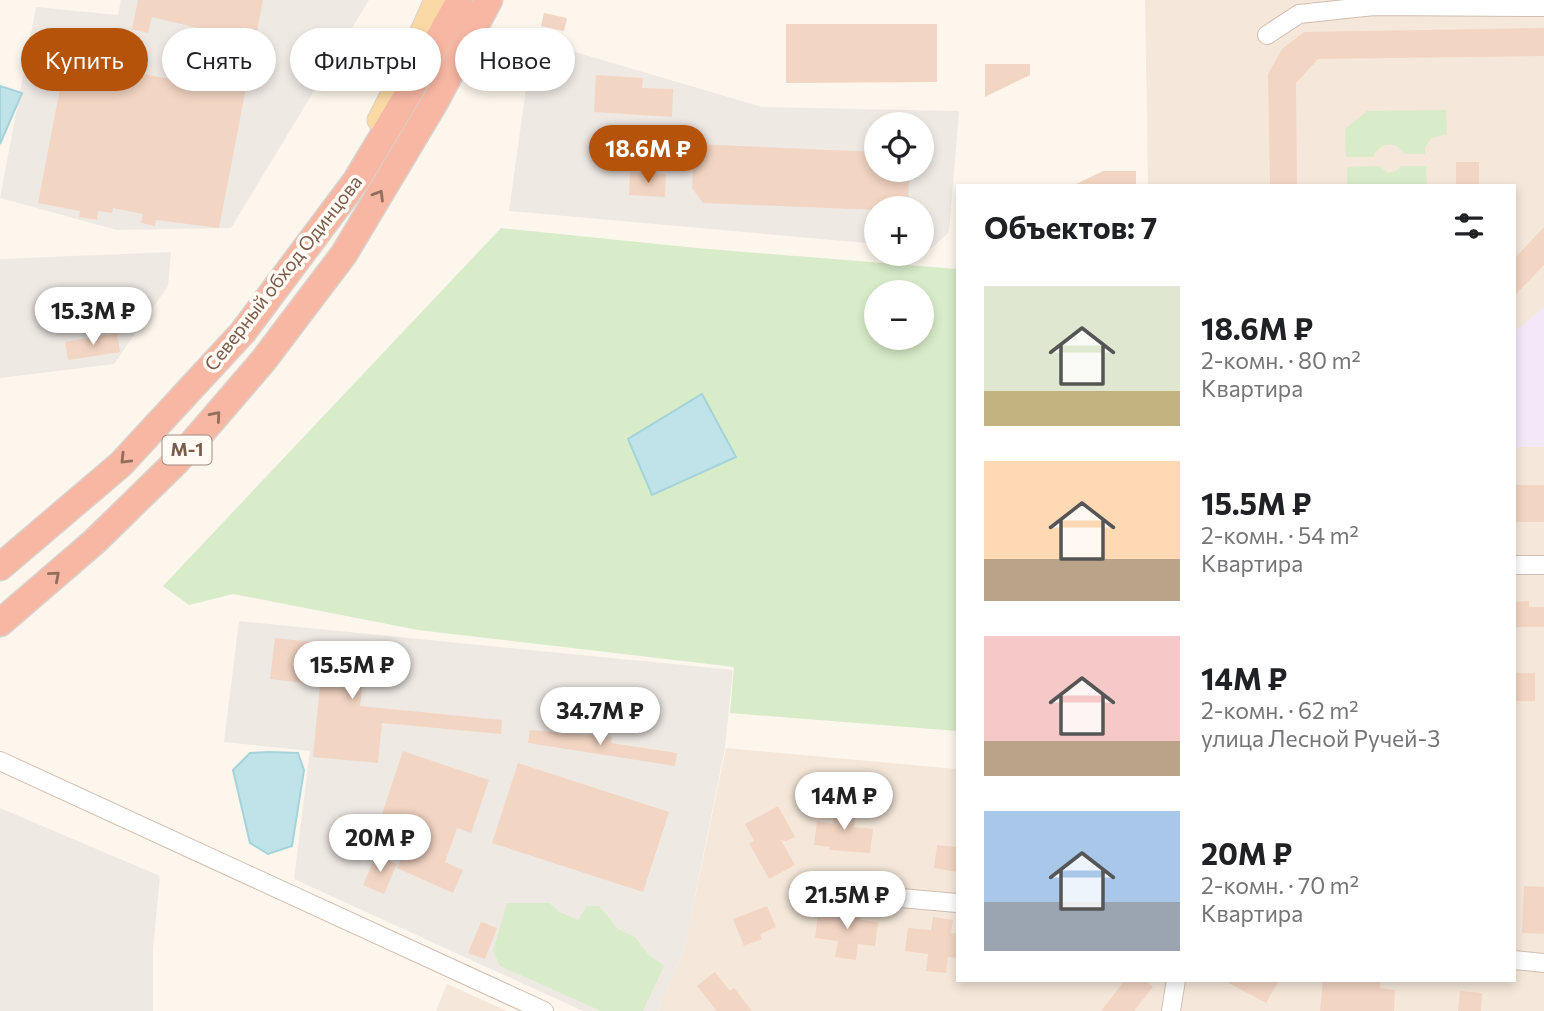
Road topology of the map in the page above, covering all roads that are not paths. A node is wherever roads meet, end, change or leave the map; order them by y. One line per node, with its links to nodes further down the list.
1 (436, 0): 9 (main road)
2 (460, 0): 9 (highway, Северный обход Одинцова / М-1)
3 (489, 0): 8 (highway, Северный обход Одинцова / М-1)
4 (503, 0): 8 (main road)
5 (1374, 3): 6 (street); 7 (street)
6 (1544, 7)
7 (1267, 35)
8 (436, 100): 13 (highway, Северный обход Одинцова / М-1, one-way to 8)
9 (328, 220): 12 (highway, Северный обход Одинцова / М-1, one-way to 12)
10 (1516, 565): 11 (street)
11 (1544, 565)
12 (0, 567)
13 (0, 623)
14 (0, 761): 20 (street)
15 (811, 890): 16 (street)
16 (956, 903)
17 (1516, 960): 18 (street)
18 (1544, 963)
19 (1176, 982): 21 (street)
20 (544, 1011)
21 (1171, 1011)

